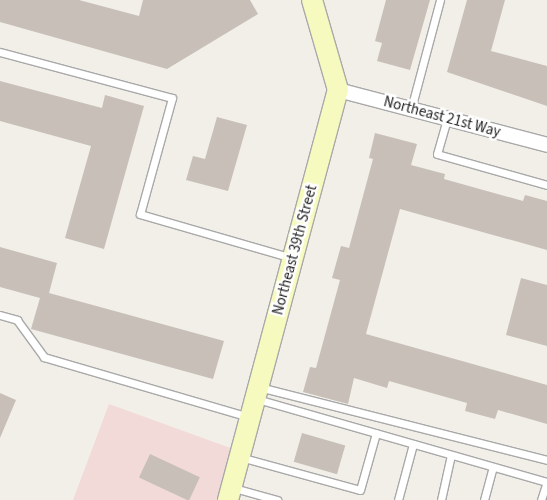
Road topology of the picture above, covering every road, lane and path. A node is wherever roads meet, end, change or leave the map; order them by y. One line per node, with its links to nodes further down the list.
1 (312, 0): 4 (street)
2 (440, 0): 5 (lane)
3 (0, 52): 9 (lane)
4 (338, 90): 5 (street, Northeast 21st Way); 9 (street, Northeast 39th Street)
5 (411, 109): 6 (street, Northeast 21st Way)
6 (447, 119): 7 (street, Northeast 21st Way); 8 (lane)
7 (547, 145)
8 (547, 185)
9 (293, 258): 11 (street, Northeast 39th Street)
10 (0, 315): 11 (lane)
11 (255, 401): 12 (lane); 15 (street, Northeast 39th Street); 16 (lane)
12 (376, 433): 13 (lane); 15 (lane)
13 (412, 444): 14 (lane); 21 (lane)
14 (451, 455): 17 (lane); 22 (lane)
15 (240, 457): 19 (street, Northeast 39th Street)
16 (547, 460)
17 (493, 467): 18 (lane); 23 (lane)
18 (546, 482): 24 (lane)
19 (230, 494): 20 (lane)
20 (277, 500)
21 (398, 500)
22 (442, 500)
23 (484, 500)
24 (541, 500)

